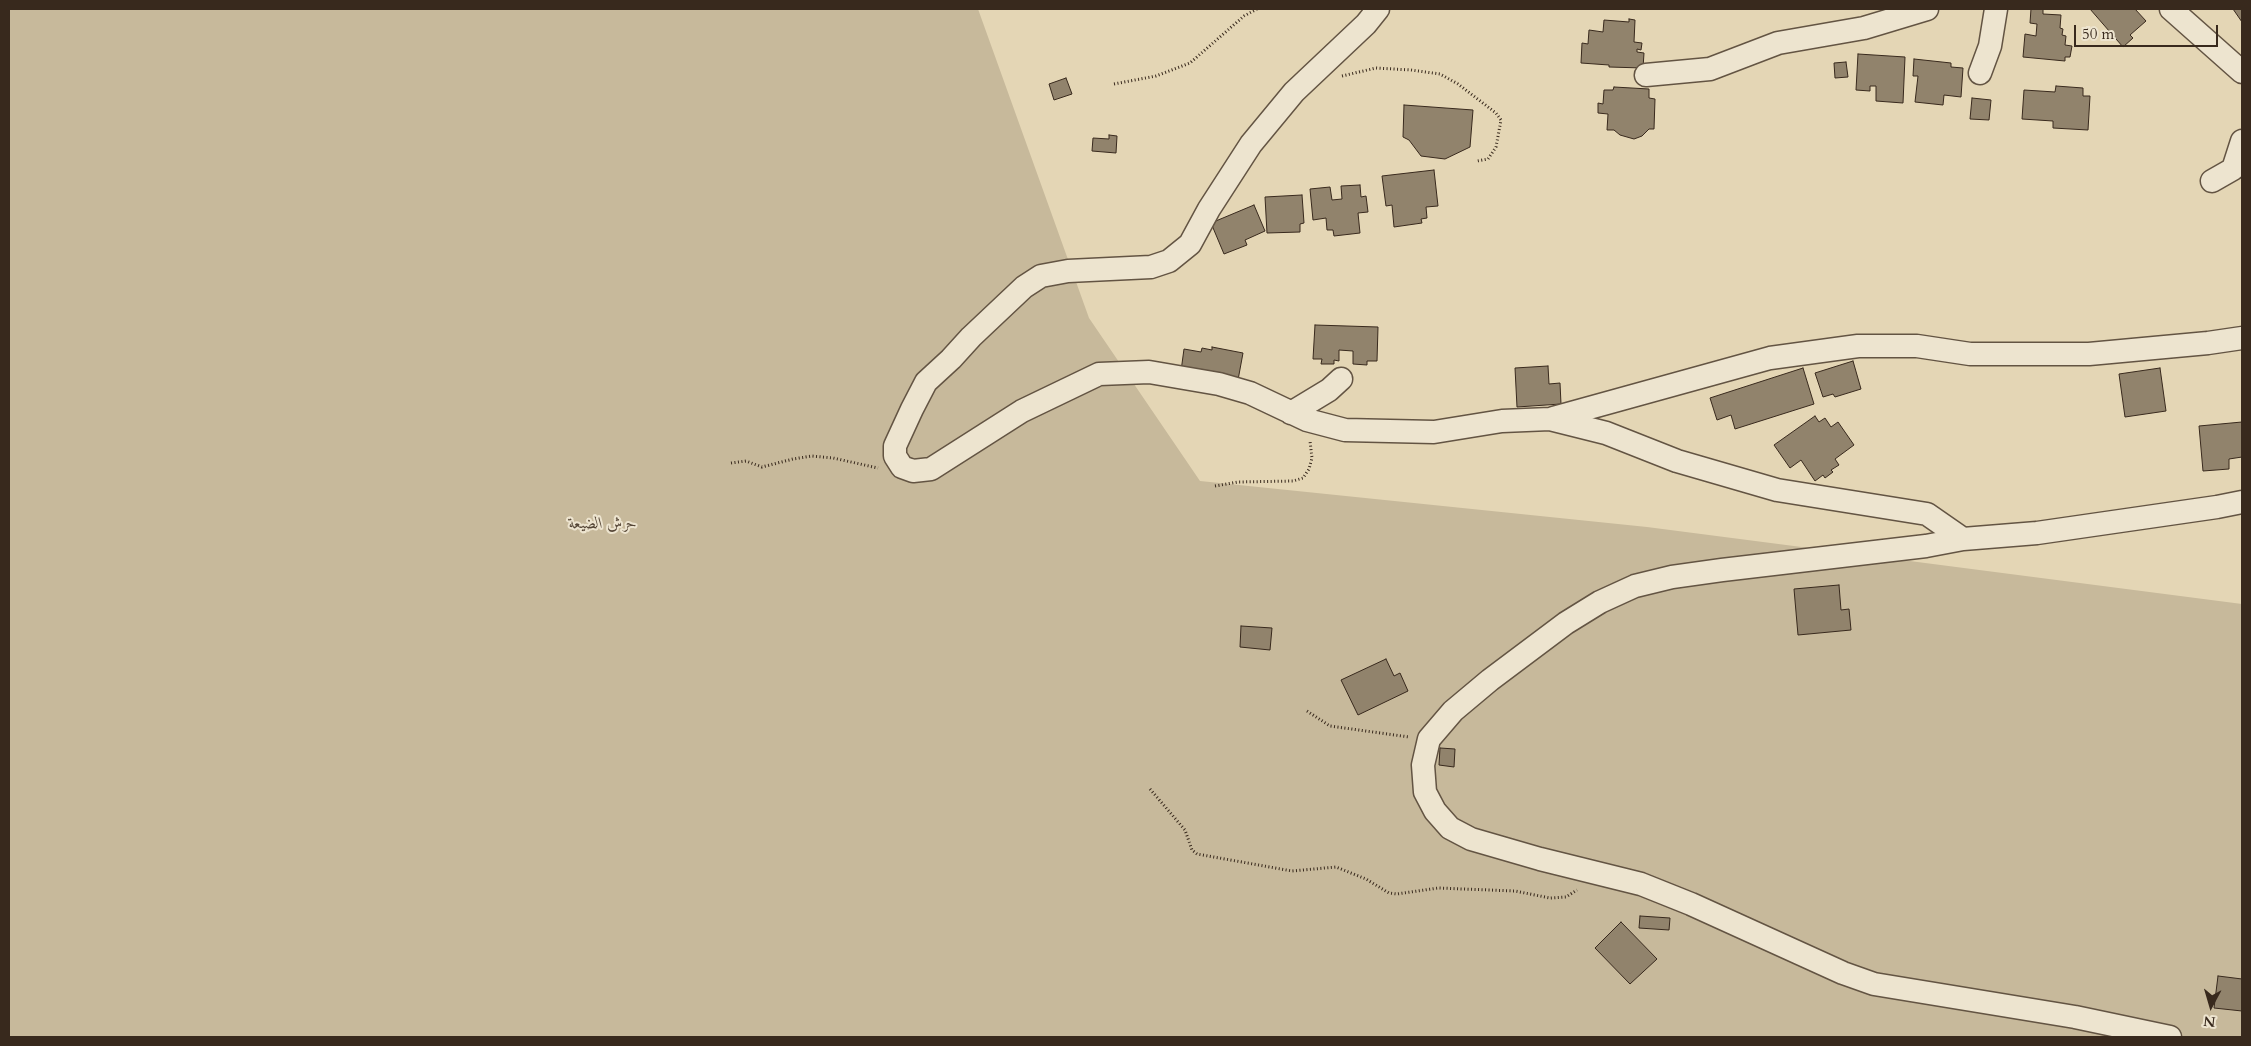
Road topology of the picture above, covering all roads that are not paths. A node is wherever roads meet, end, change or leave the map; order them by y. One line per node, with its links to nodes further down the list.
1 (1378, 9): 12 (street)
2 (1927, 9): 7 (street)
3 (1996, 9): 6 (street)
4 (2171, 9): 5 (street)
5 (2242, 72)
6 (1980, 73)
7 (1646, 75)
8 (2242, 141): 9 (street)
9 (2212, 181)
10 (2242, 338): 13 (street)
11 (1341, 379): 12 (street)
12 (1299, 417): 13 (street)
13 (1550, 419): 15 (street)
14 (2242, 502): 15 (street)
15 (1963, 539): 16 (street)
16 (2170, 1037)

